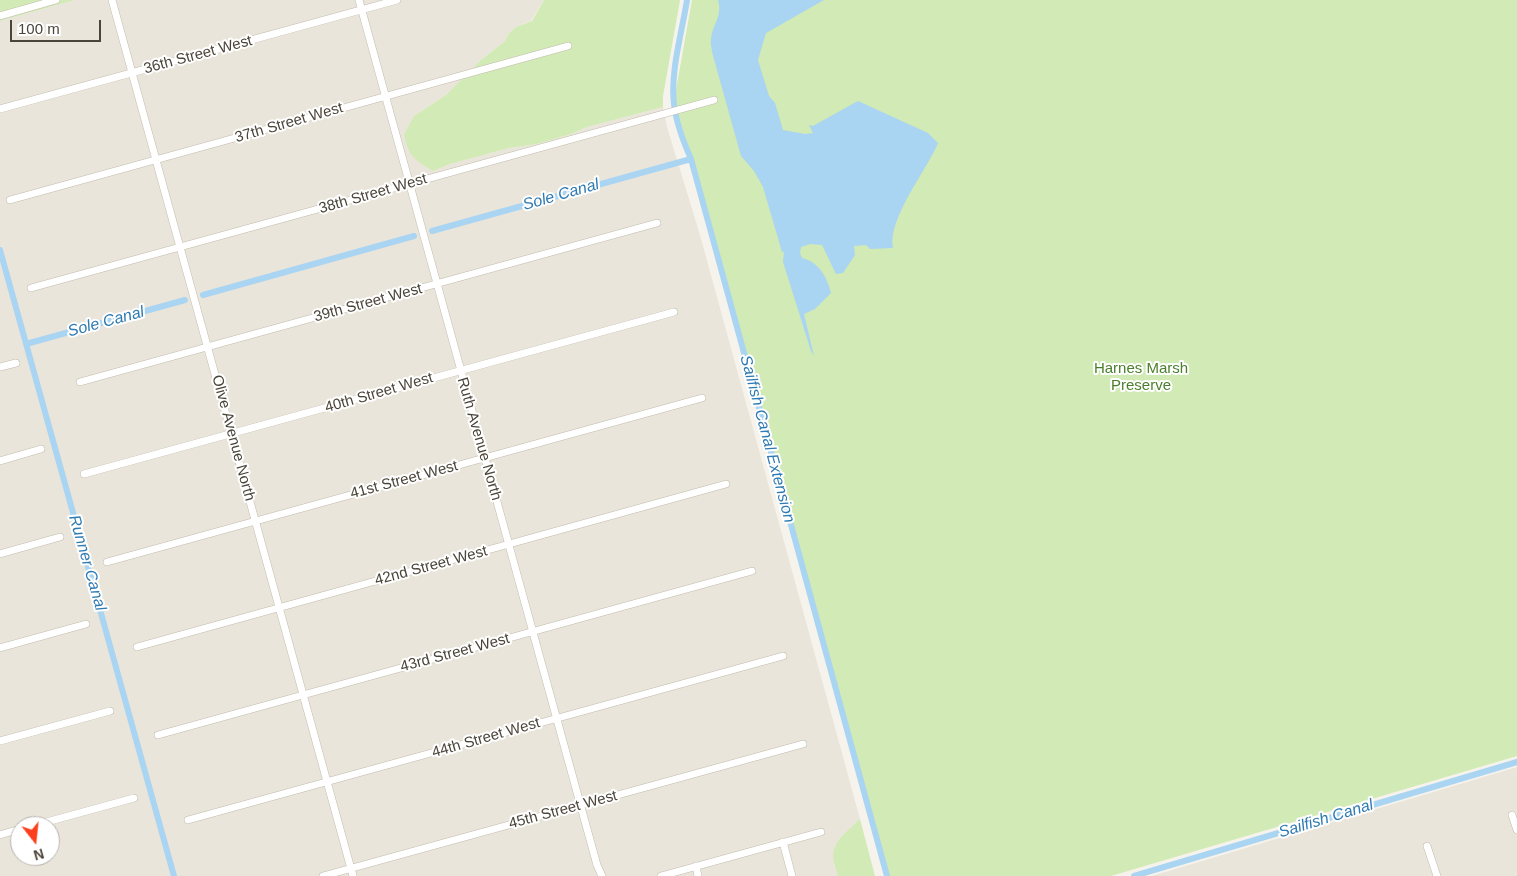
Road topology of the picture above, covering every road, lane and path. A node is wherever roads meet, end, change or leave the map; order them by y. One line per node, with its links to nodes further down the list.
1 (56, 0): 6 (street)
2 (112, 0): 8 (street, Olive Avenue North)
3 (358, 0): 5 (street, Ruth Avenue North)
4 (397, 0): 5 (street, 36th Street West)
5 (361, 10): 8 (street, 36th Street West); 9 (street, Ruth Avenue North)
6 (0, 16)
7 (568, 46): 9 (street, 37th Street West)
8 (132, 73): 11 (street, 36th Street West); 12 (street, Olive Avenue North)
9 (385, 97): 12 (street, 37th Street West); 13 (street, Ruth Avenue North)
10 (714, 100): 13 (street, 38th Street West)
11 (0, 110)
12 (156, 160): 14 (street, 37th Street West); 16 (street, Olive Avenue North)
13 (408, 183): 16 (street, 38th Street West); 17 (street, Ruth Avenue North)
14 (10, 200)
15 (657, 223): 17 (street, 39th Street West)
16 (180, 247): 18 (street, 38th Street West); 20 (street, Olive Avenue North)
17 (436, 284): 20 (street, 39th Street West); 23 (street, Ruth Avenue North)
18 (31, 288)
19 (674, 312): 23 (street, 40th Street West)
20 (208, 347): 24 (street, 39th Street West); 26 (street, Olive Avenue North)
21 (16, 363): 22 (street)
22 (0, 368)
23 (460, 371): 26 (street, 40th Street West); 28 (street, Ruth Avenue North)
24 (80, 382)
25 (702, 398): 28 (street, 41st Street West)
26 (232, 434): 30 (street, 40th Street West); 32 (street, Olive Avenue North)
27 (41, 450): 29 (street)
28 (484, 457): 32 (street, 41st Street West); 34 (street, Ruth Avenue North)
29 (0, 461)
30 (84, 474)
31 (726, 484): 34 (street, 42nd Street West)
32 (256, 521): 36 (street, 41st Street West); 38 (street, Olive Avenue North)
33 (60, 537): 35 (street)
34 (509, 544): 38 (street, 42nd Street West); 40 (street, Ruth Avenue North)
35 (0, 554)
36 (107, 562)
37 (752, 571): 40 (street, 43rd Street West)
38 (279, 608): 41 (street, 42nd Street West); 44 (street, Olive Avenue North)
39 (86, 624): 42 (street)
40 (533, 631): 44 (street, 43rd Street West); 46 (street, Ruth Avenue North)
41 (137, 647)
42 (0, 648)
43 (784, 656): 46 (street, 44th Street West)
44 (303, 695): 47 (street, 43rd Street West); 50 (street, Olive Avenue North)
45 (110, 711): 48 (street)
46 (556, 718): 50 (street, 44th Street West); 52 (street, Ruth Avenue North)
47 (158, 735)
48 (0, 741)
49 (803, 744): 52 (street, 45th Street West)
50 (327, 782): 55 (street, 44th Street West); 61 (street, Olive Avenue North)
51 (134, 798): 54 (street)
52 (581, 805): 61 (street, 45th Street West); 63 (street, Ruth Avenue North)
53 (1512, 815): 56 (street)
54 (60, 818)
55 (188, 820)
56 (1517, 830)
57 (821, 832): 58 (street)
58 (783, 842): 60 (street); 66 (street)
59 (1427, 846): 67 (street)
60 (696, 866): 64 (street); 65 (street)
61 (352, 872): 62 (street, 45th Street West)
62 (323, 876)
63 (602, 876)
64 (661, 876)
65 (698, 876)
66 (792, 876)
67 (1437, 876)

